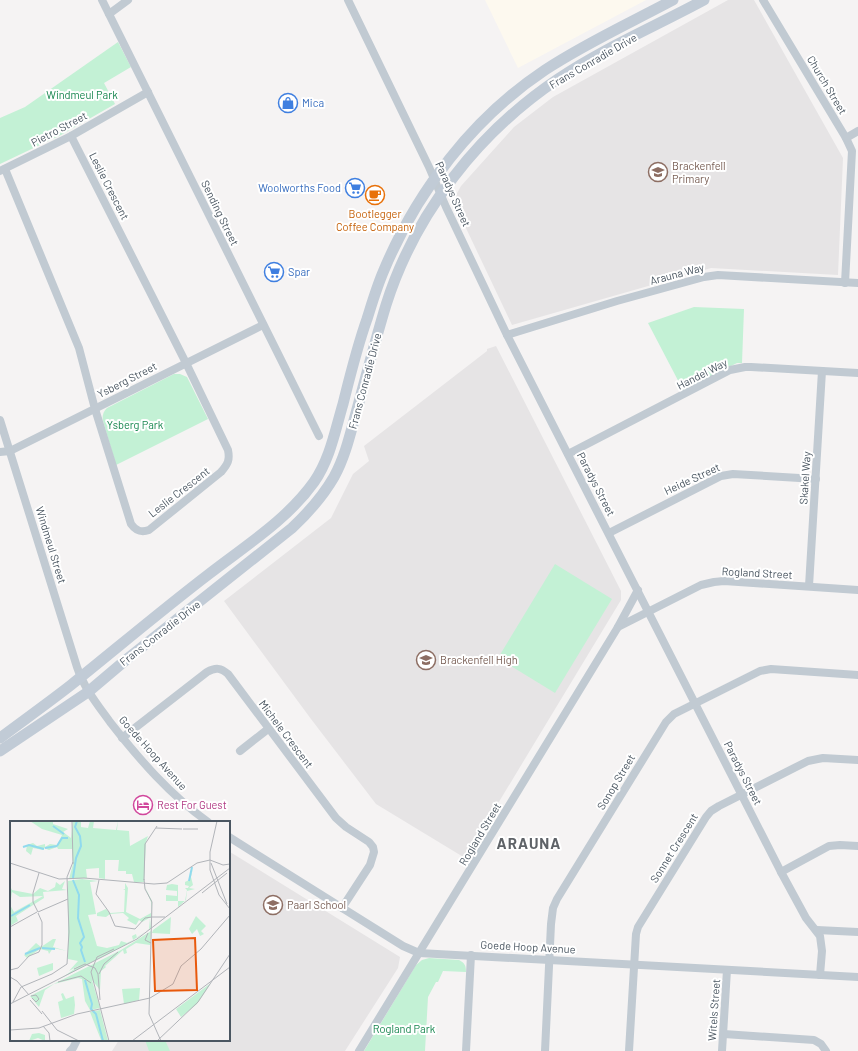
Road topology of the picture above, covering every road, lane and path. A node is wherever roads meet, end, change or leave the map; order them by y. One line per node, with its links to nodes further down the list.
1 (102, 0): 7 (street, Sending Street)
2 (128, 0): 7 (street)
3 (348, 0): 13 (street, Paradys Street)
4 (673, 0): 13 (street, Frans Conradie Drive)
5 (704, 0): 14 (street, Frans Conradie Drive)
6 (763, 0): 11 (street, Church Street)
7 (109, 14): 8 (street, Sending Street)
8 (148, 92): 10 (street, Pietro Street); 17 (street, Sending Street)
9 (858, 131): 11 (street)
10 (71, 136): 12 (street, Pietro Street); 19 (street, Leslie Crescent)
11 (846, 138): 15 (street, Church Street)
12 (3, 170): 22 (street, Leslie Crescent)
13 (434, 180): 14 (street, Paradys Street); 36 (street, Frans Conradie Drive)
14 (441, 194): 18 (street, Paradys Street); 37 (street, Frans Conradie Drive)
15 (845, 283): 16 (street, Arauna Way); 18 (street, Arauna Way)
16 (858, 283)
17 (263, 324): 19 (street, Ysberg Street); 24 (street, Sending Street)
18 (507, 335): 27 (street, Paradys Street)
19 (186, 363): 22 (street, Ysberg Street); 22 (street, Leslie Crescent)
20 (822, 371): 21 (street, Handel Way); 27 (street, Handel Way); 28 (street, Skakel Way)
21 (858, 373)
22 (95, 408): 25 (street, Ysberg Street)
23 (0, 420): 25 (street, Windmeul Street)
24 (319, 436)
25 (10, 450): 26 (street, Ysberg Street); 36 (street, Windmeul Street)
26 (0, 452)
27 (568, 454): 29 (street, Paradys Street)
28 (816, 479): 29 (street, Heide Street); 30 (street, Skakel Way)
29 (608, 533): 31 (street, Paradys Street)
30 (809, 586): 32 (street, Rogland Street); 33 (street, Rogland Street)
31 (638, 590): 33 (street, Paradys Street); 34 (street, Rogland Street)
32 (858, 590)
33 (649, 612): 34 (street, Rogland Street); 38 (street, Paradys Street)
34 (618, 628): 53 (street, Rogland Street)
35 (858, 675): 38 (street, Sonop Street)
36 (80, 677): 37 (street, Windmeul Street); 40 (street, Frans Conradie Drive)
37 (88, 692): 41 (street, Goede Hoop Avenue); 42 (street, Frans Conradie Drive)
38 (695, 703): 45 (street, Paradys Street); 55 (street, Sonop Street)
39 (268, 729): 41 (street, Michele Crescent); 43 (street); 50 (street, Michele Crescent)
40 (0, 738)
41 (122, 738): 46 (street, Goede Hoop Avenue)
42 (0, 751)
43 (240, 751)
44 (858, 760): 45 (street, Sonnet Crescent)
45 (742, 795): 49 (street, Paradys Street); 56 (street, Sonnet Crescent)
46 (199, 819)
47 (230, 838): 50 (street, Goede Hoop Avenue)
48 (858, 846): 49 (street)
49 (781, 872): 51 (street, Paradys Street)
50 (342, 908): 53 (street, Goede Hoop Avenue)
51 (817, 930): 52 (street); 58 (street, Paradys Street)
52 (858, 932)
53 (418, 953): 54 (street, Goede Hoop Avenue); 63 (street, Rogland Street)
54 (471, 955): 55 (street, Goede Hoop Avenue); 64 (street)
55 (550, 959): 56 (street, Goede Hoop Avenue); 65 (street, Sonop Street)
56 (633, 964): 57 (street, Goede Hoop Avenue); 66 (street, Sonnet Crescent)
57 (727, 970): 58 (street, Goede Hoop Avenue); 60 (street, Witels Street)
58 (820, 975): 59 (street, Goede Hoop Avenue)
59 (858, 977)
60 (724, 1034): 67 (street, Witels Street); 68 (street)
61 (76, 1041): 62 (street)
62 (70, 1051)
63 (359, 1051)
64 (466, 1051)
65 (545, 1051)
66 (629, 1051)
67 (722, 1051)
68 (826, 1051)

